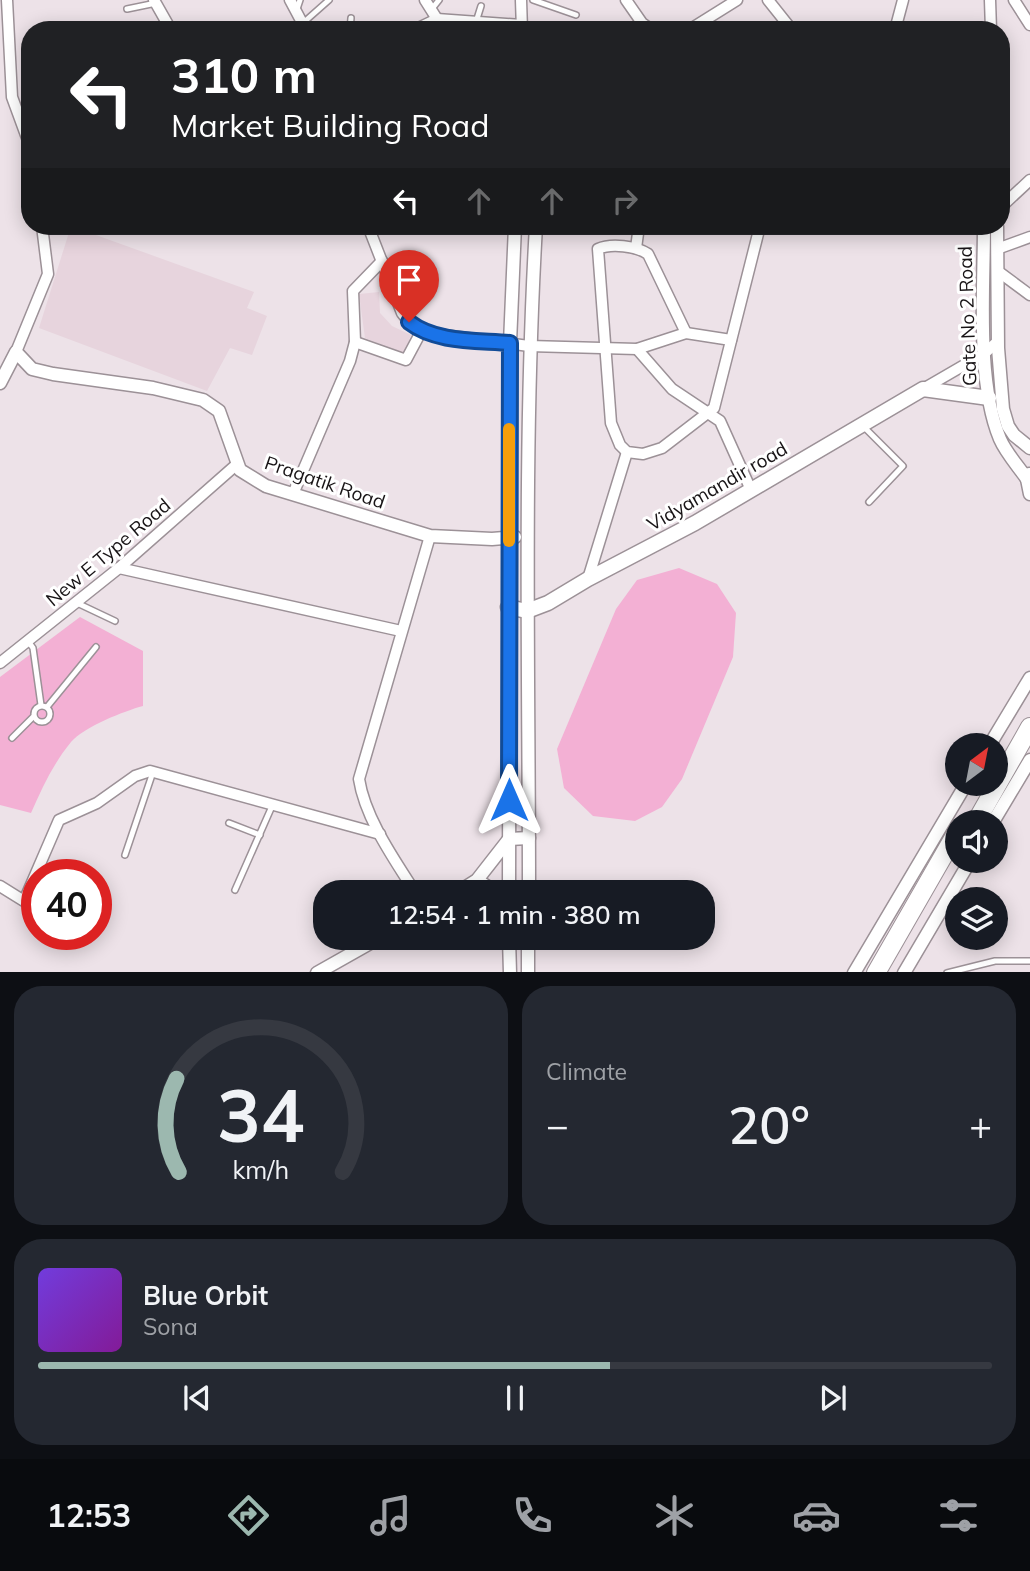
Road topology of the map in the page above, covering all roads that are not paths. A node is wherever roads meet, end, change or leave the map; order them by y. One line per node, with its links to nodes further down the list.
1 (7, 0): 34 (street)
2 (290, 0): 18 (street)
3 (300, 0): 18 (lane)
4 (329, 0): 23 (lane)
5 (439, 0): 17 (lane)
6 (521, 0): 27 (street)
7 (533, 0): 19 (lane)
8 (626, 0): 28 (street)
9 (737, 0): 29 (street)
10 (768, 0): 30 (street)
11 (903, 0): 31 (street)
12 (990, 0): 32 (street)
13 (1014, 0): 33 (street)
14 (155, 1): 16 (lane); 21 (street)
15 (481, 6): 26 (lane)
16 (127, 9)
17 (431, 10): 25 (street)
18 (296, 12): 22 (street)
19 (576, 15)
20 (351, 18): 24 (lane)
21 (166, 21)
22 (301, 21)
23 (310, 21)
24 (350, 21)
25 (472, 21)
26 (476, 21)
27 (522, 21)
28 (641, 21)
29 (703, 21)
30 (785, 21)
31 (897, 21)
32 (990, 21)
33 (1030, 25)
34 (21, 122)
35 (1030, 180): 36 (street)
36 (1010, 198)
37 (42, 235): 60 (street)
38 (372, 235): 48 (street)
39 (515, 235): 56 (street)
40 (535, 235): 57 (street)
41 (638, 235): 46 (street)
42 (758, 235): 53 (street)
43 (984, 235): 61 (street, Gate No 2 Road)
44 (997, 235): 47 (street, Gate No 2 Road)
45 (1030, 237): 47 (street)
46 (636, 248): 52 (street); 58 (street)
47 (997, 249): 49 (street, Gate No 2 Road)
48 (382, 261): 51 (street); 55 (street)
49 (999, 272): 50 (street); 54 (street, Gate No 2 Road)
50 (1030, 295)
51 (422, 330): 55 (street); 56 (street)
52 (686, 332): 53 (street); 59 (street)
53 (730, 340): 65 (street)
54 (998, 341): 61 (street); 64 (street, Gate No 2 Road)
55 (355, 342): 72 (street)
56 (510, 343): 57 (street); 76 (street)
57 (529, 346): 58 (street); 77 (street)
58 (606, 347): 59 (street); 68 (street)
59 (636, 349): 65 (street)
60 (16, 352): 62 (street); 69 (street, Pragatik Road)
61 (985, 353): 63 (street); 64 (street, Gate No 2 Road)
62 (0, 383)
63 (923, 389): 64 (main road); 66 (main road, Vidyamandir road)
64 (996, 396): 67 (street, Gate No 2 Road); 70 (street, Gate No 2 Road)
65 (710, 413): 68 (street); 71 (street)
66 (862, 424): 71 (main road, Vidyamandir road); 74 (lane)
67 (1030, 448)
68 (627, 452): 79 (street)
69 (236, 465): 72 (street, Pragatik Road); 78 (street, New E Type Road)
70 (1028, 475): 73 (street)
71 (751, 490): 79 (main road, Vidyamandir road)
72 (293, 494): 75 (street, Pragatik Road)
73 (1030, 494)
74 (869, 502)
75 (430, 536): 76 (street, Pragatik Road); 86 (street)
76 (509, 537): 77 (street, Pragatik Road); 80 (street)
77 (527, 538): 81 (street)
78 (119, 568): 82 (street, New E Type Road); 86 (street)
79 (588, 579): 84 (main road, Vidyamandir road)
80 (508, 584): 81 (street); 83 (street)
81 (527, 587): 84 (street)
82 (76, 603): 85 (lane); 89 (street, New E Type Road)
83 (508, 607): 84 (main road); 87 (street)
84 (527, 611): 88 (street)
85 (115, 621)
86 (401, 631): 106 (street)
87 (508, 632): 88 (street); 109 (street)
88 (527, 637): 108 (street)
89 (28, 641): 91 (street, New E Type Road); 93 (lane)
90 (96, 646): 93 (lane)
91 (0, 663)
92 (1030, 678): 97 (street)
93 (44, 706): 95 (lane); 95 (lane)
94 (1030, 710): 99 (highway)
95 (33, 717): 98 (lane)
96 (1030, 727): 103 (highway)
97 (997, 733)
98 (12, 738)
99 (1008, 747)
100 (1030, 761): 104 (street)
101 (153, 771): 102 (street); 111 (lane); 119 (street)
102 (274, 804): 106 (street); 107 (lane)
103 (974, 810)
104 (1000, 810)
105 (229, 823): 107 (lane)
106 (380, 834): 115 (street)
107 (260, 835): 120 (lane)
108 (529, 838): 109 (street); 118 (street)
109 (509, 839): 116 (street); 117 (street)
110 (945, 850): 128 (street)
111 (125, 855)
112 (945, 856): 129 (highway)
113 (945, 859): 130 (highway)
114 (963, 873): 131 (street)
115 (408, 880)
116 (477, 880)
117 (509, 880)
118 (529, 880)
119 (0, 886)
120 (234, 890)
121 (357, 950): 125 (street)
122 (509, 950): 126 (street)
123 (528, 950): 127 (street)
124 (1030, 961): 132 (lane)
125 (317, 972)
126 (510, 972)
127 (528, 972)
128 (854, 972)
129 (876, 972)
130 (886, 972)
131 (904, 972)
132 (947, 972)

